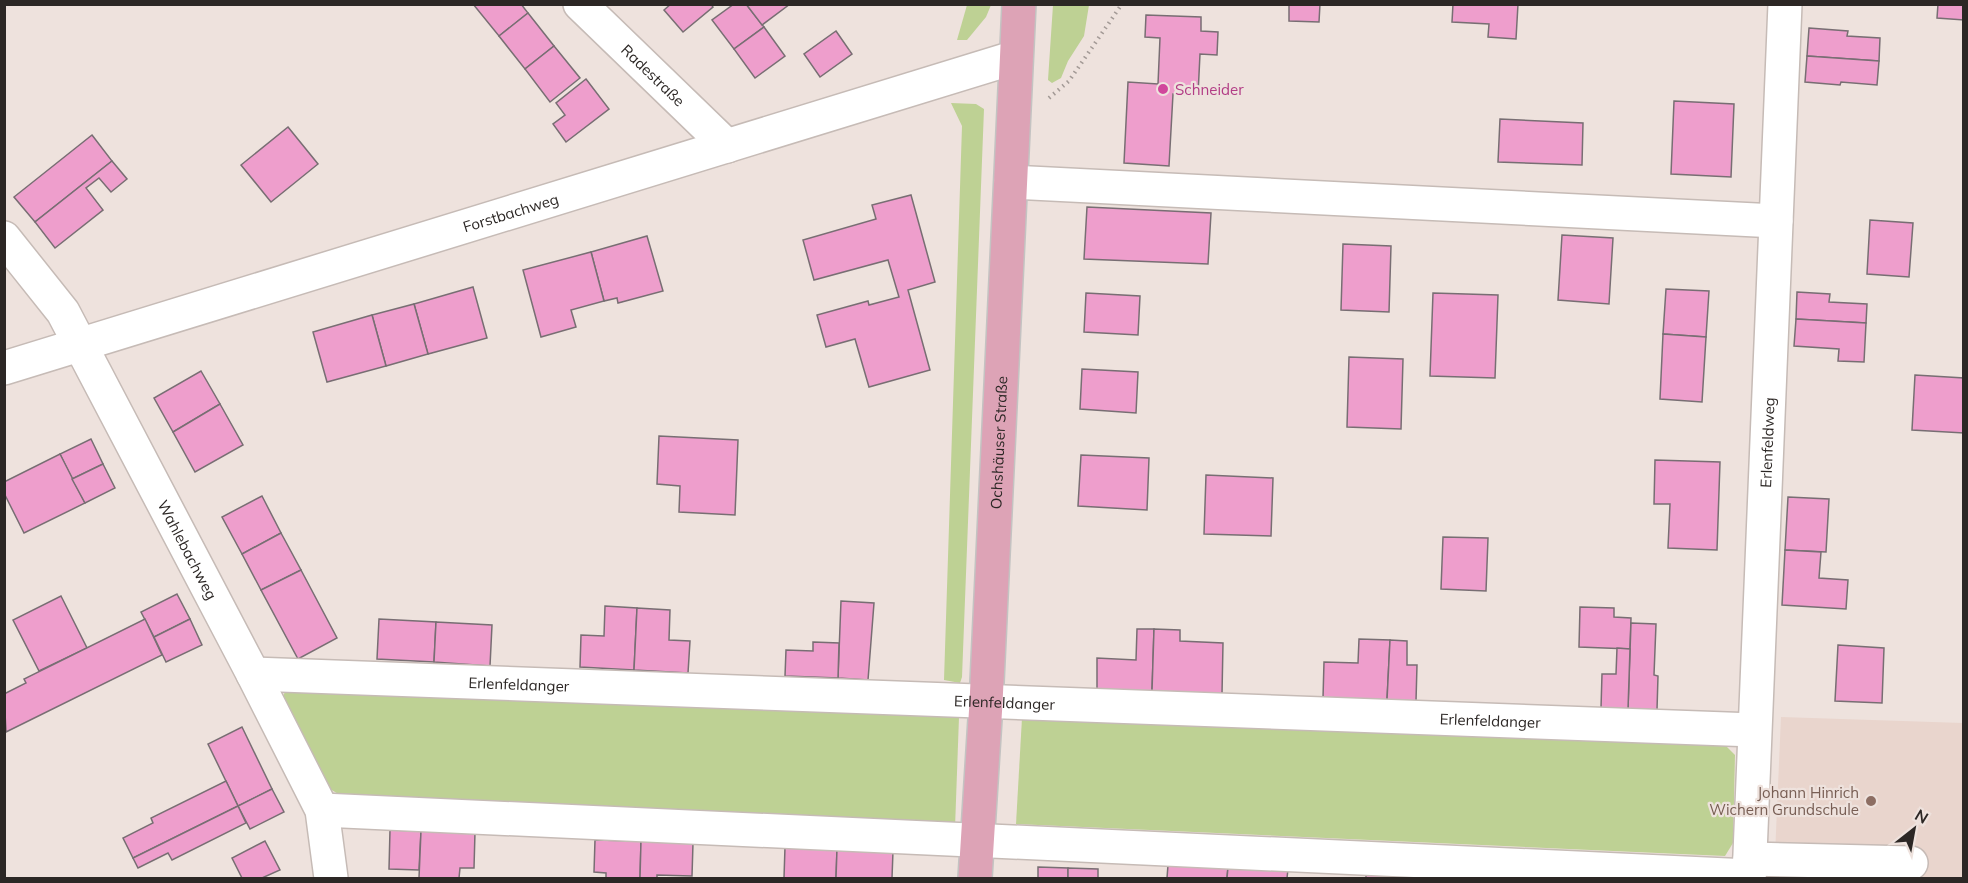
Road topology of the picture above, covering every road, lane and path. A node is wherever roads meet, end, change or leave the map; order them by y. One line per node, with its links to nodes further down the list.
1 (580, 4): 7 (street, Radestraße)
2 (1019, 4): 5 (main road, Ochshäuser Straße)
3 (1122, 4): 6 (path)
4 (1785, 4): 9 (street, Erlenfeldweg)
5 (1016, 57): 6 (main road, Ochshäuser Straße); 7 (street, Forstbachweg)
6 (1013, 125): 8 (main road, Ochshäuser Straße)
7 (727, 146): 11 (street, Forstbachweg)
8 (1011, 182): 9 (street); 14 (main road, Ochshäuser Straße)
9 (1776, 221): 15 (street, Erlenfeldweg)
10 (4, 238): 11 (street, Wahlebachweg)
11 (79, 345): 12 (street, Forstbachweg); 13 (street, Wahlebachweg)
12 (4, 368)
13 (253, 674): 14 (street, Erlenfeldanger); 16 (street, Wahlebachweg)
14 (986, 703): 15 (street, Erlenfeldanger); 17 (main road, Ochshäuser Straße)
15 (1754, 730): 19 (street, Erlenfeldweg)
16 (322, 810): 17 (street); 20 (street, Wahlebachweg)
17 (977, 841): 19 (street); 21 (main road, Ochshäuser Straße)
18 (1911, 863): 19 (street)
19 (1749, 871)
20 (331, 879)
21 (975, 879)

